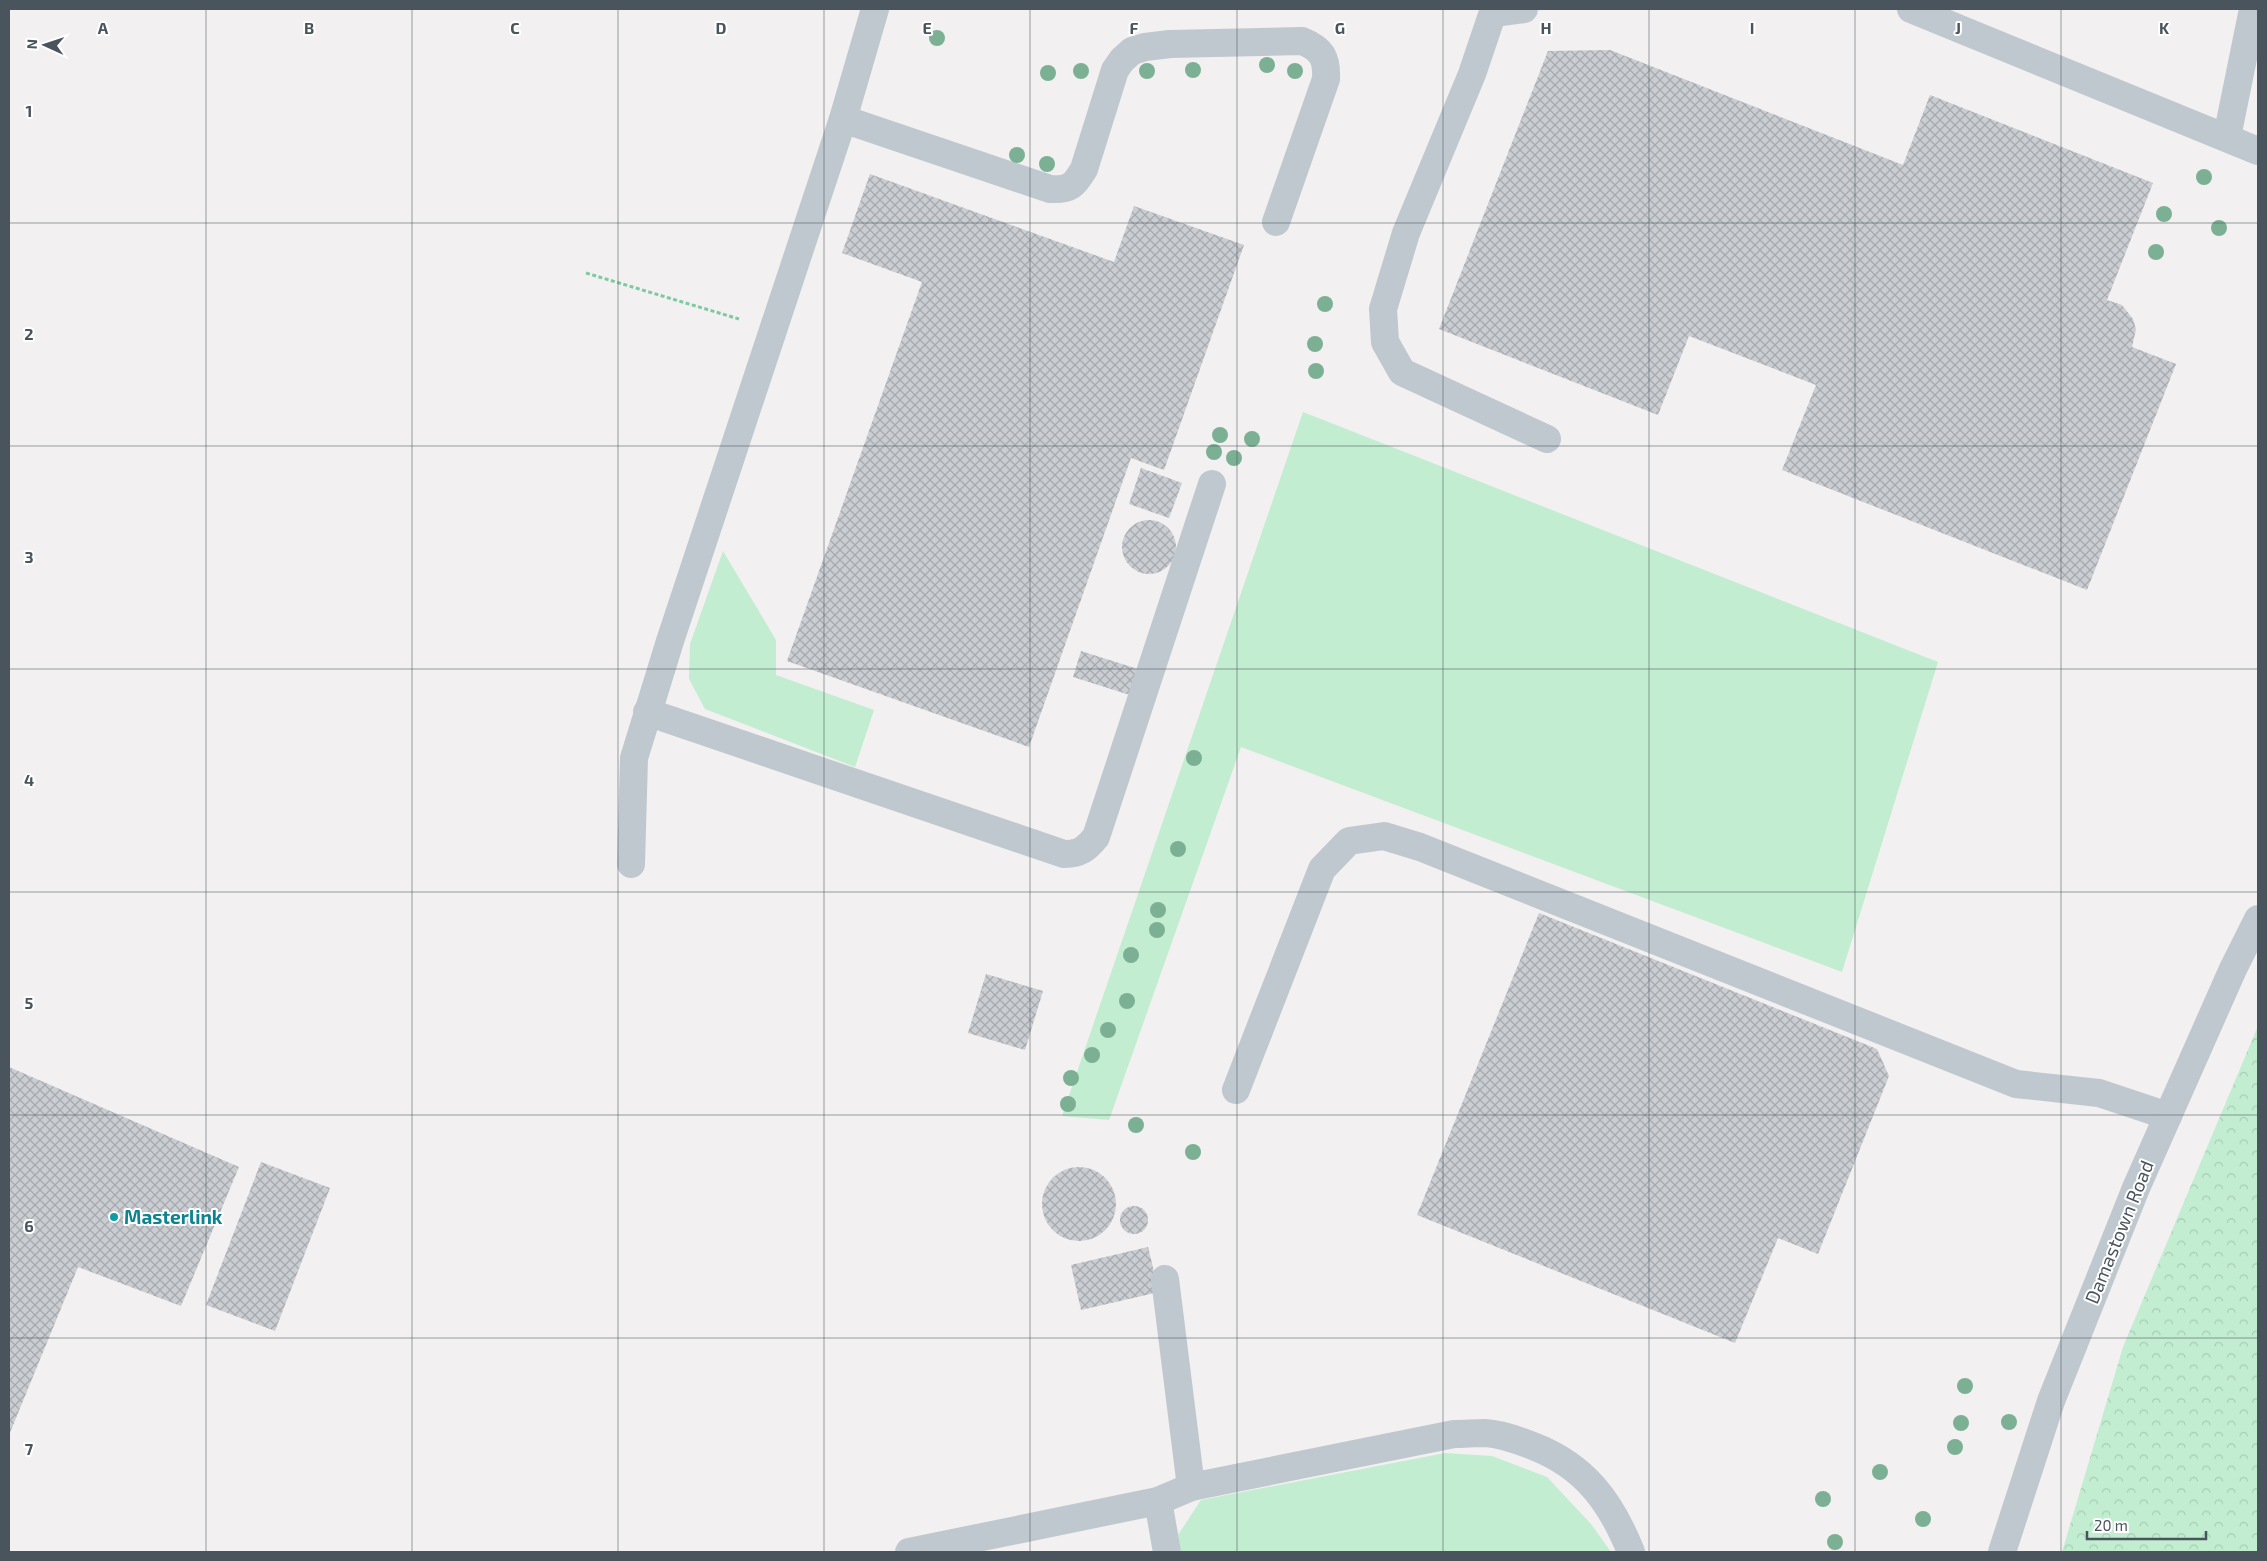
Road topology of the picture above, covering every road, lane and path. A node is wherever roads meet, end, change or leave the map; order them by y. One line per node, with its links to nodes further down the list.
1 (875, 9): 6 (street)
2 (1524, 9): 5 (street)
3 (1911, 9): 7 (street)
4 (2253, 9): 7 (street)
5 (1493, 11): 12 (street)
6 (844, 119): 9 (street); 11 (street)
7 (2226, 137): 8 (street)
8 (2258, 151)
9 (1276, 222)
10 (586, 273): 11 (path)
11 (773, 329): 14 (street)
12 (1548, 439)
13 (1212, 484): 14 (street)
14 (647, 712): 15 (street)
15 (631, 864)
16 (2258, 919): 18 (street, Damastown Road)
17 (1236, 1090): 18 (street)
18 (2168, 1116): 25 (street, Damastown Road)
19 (1165, 1279): 20 (street)
20 (1191, 1486): 21 (street); 24 (street)
21 (1158, 1501): 22 (street); 23 (street)
22 (910, 1552)
23 (1167, 1552)
24 (1631, 1552)
25 (2002, 1552)

